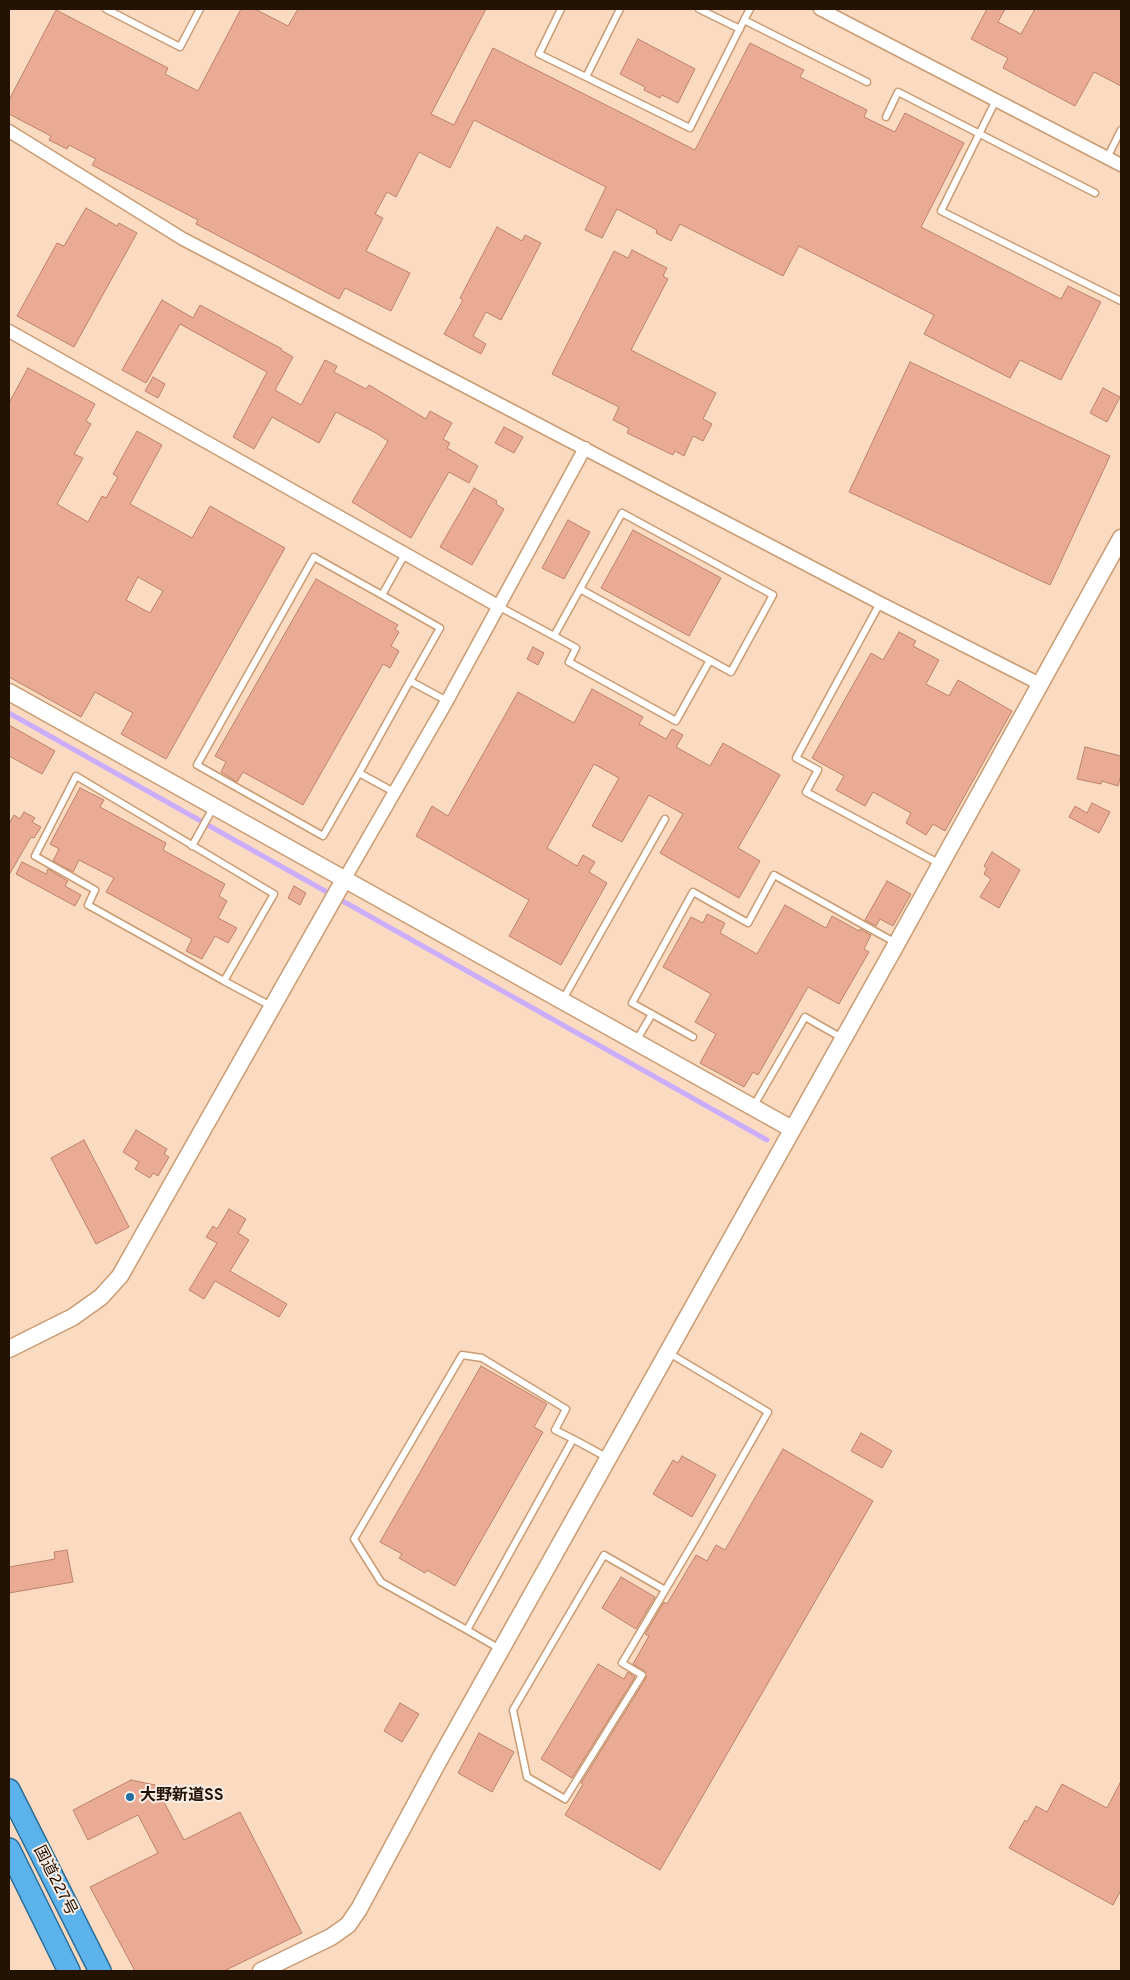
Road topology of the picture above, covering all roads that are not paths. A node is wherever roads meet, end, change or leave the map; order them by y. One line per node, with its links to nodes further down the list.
1 (106, 9): 2 (lane)
2 (200, 9)
3 (561, 9): 10 (lane)
4 (620, 9): 10 (lane)
5 (700, 9): 9 (lane)
6 (750, 9): 8 (lane)
7 (820, 9): 12 (street)
8 (744, 20): 9 (lane); 11 (lane)
9 (740, 29): 10 (lane)
10 (586, 77)
11 (867, 82)
12 (996, 100): 16 (lane); 17 (street)
13 (886, 117): 16 (lane)
14 (1121, 130): 17 (lane)
15 (9, 131): 22 (street)
16 (978, 133): 19 (lane); 20 (lane)
17 (1107, 158): 18 (street)
18 (1121, 165)
19 (1095, 193)
20 (1121, 301)
21 (9, 331): 24 (street)
22 (585, 448): 27 (street); 28 (street)
23 (1121, 538): 32 (street)
24 (405, 554): 26 (lane); 28 (street)
25 (580, 589): 29 (lane); 30 (lane); 30 (lane)
26 (382, 595): 31 (lane); 35 (lane)
27 (880, 603): 32 (street); 40 (lane)
28 (498, 606): 29 (lane); 34 (street)
29 (554, 636): 30 (lane)
30 (710, 660)
31 (410, 681): 34 (lane); 35 (lane)
32 (1040, 684): 40 (street)
33 (9, 692): 37 (street)
34 (447, 701): 36 (street)
35 (359, 772): 36 (lane)
36 (394, 792): 41 (street)
37 (211, 811): 39 (lane); 41 (street)
38 (665, 819): 44 (lane)
39 (192, 846): 43 (lane); 43 (lane)
40 (941, 865): 42 (street)
41 (338, 891): 44 (street); 45 (street)
42 (897, 944): 46 (lane); 48 (street)
43 (224, 981): 45 (lane)
44 (562, 1001): 49 (street)
45 (272, 1007): 52 (street)
46 (652, 1014): 47 (lane); 49 (lane)
47 (693, 1037)
48 (844, 1038): 50 (lane); 51 (street)
49 (636, 1042): 50 (street)
50 (753, 1107): 51 (street)
51 (792, 1129): 53 (street)
52 (9, 1349)
53 (669, 1353): 55 (street); 56 (lane)
54 (573, 1439): 55 (lane); 57 (lane); 57 (lane)
55 (608, 1458): 58 (street)
56 (664, 1590): 56 (lane)
57 (467, 1630): 58 (lane)
58 (501, 1649): 63 (street)
59 (9, 1790): 62 (highway, 国道227号)
60 (9, 1849): 61 (highway, 国道227号)
61 (69, 1971)
62 (100, 1971)
63 (261, 1971)

